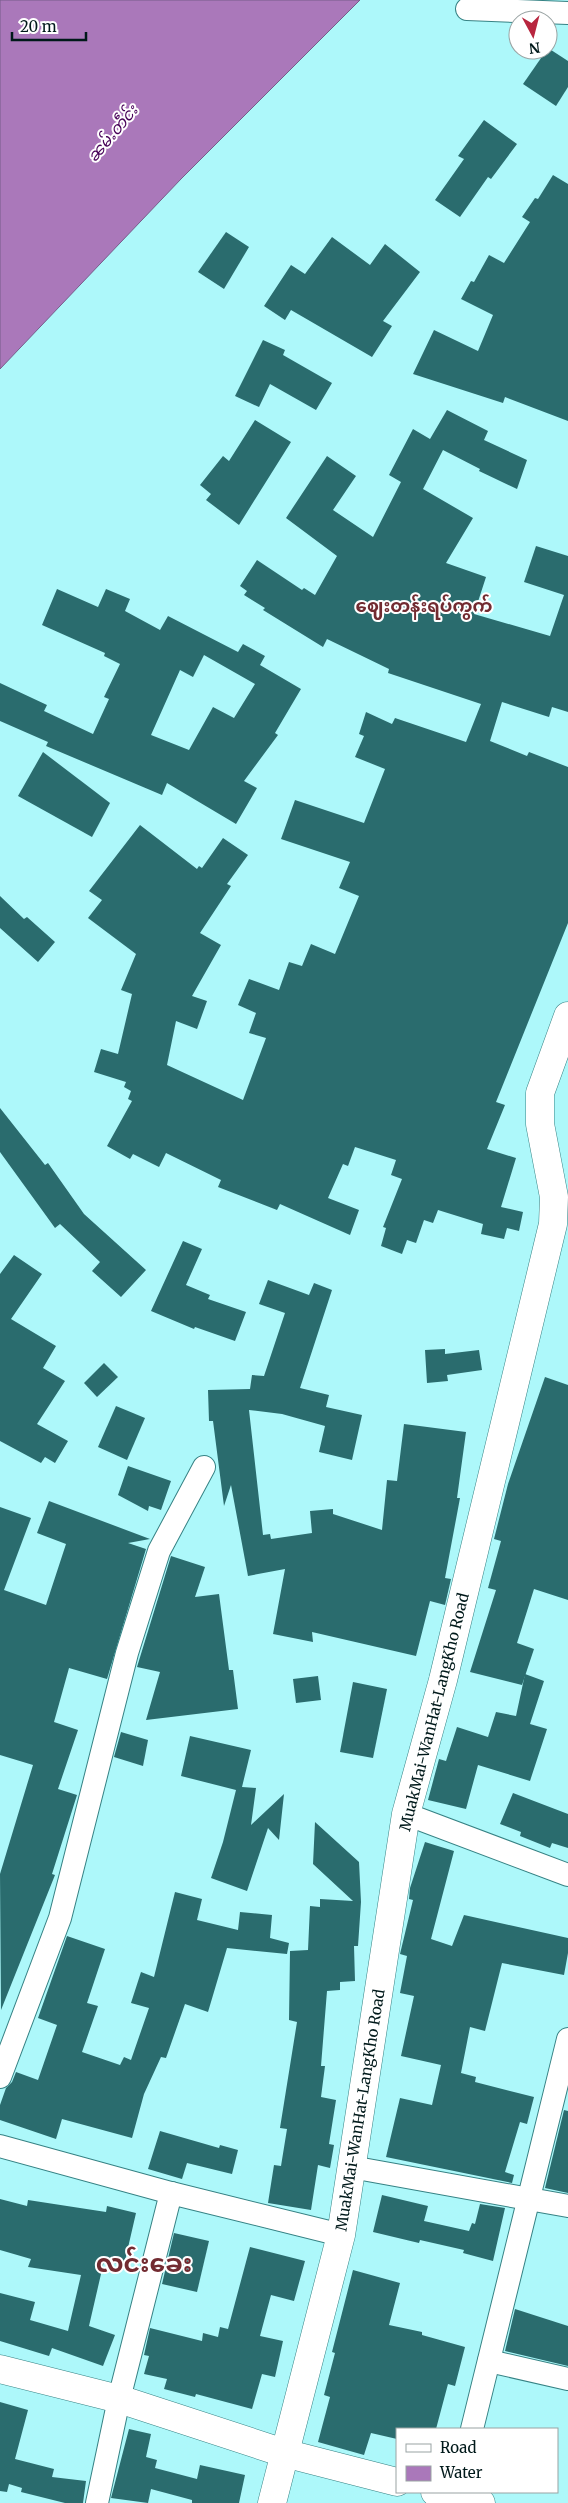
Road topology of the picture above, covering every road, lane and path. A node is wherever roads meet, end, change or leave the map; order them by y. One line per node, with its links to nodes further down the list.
1 (467, 9): 2 (street)
2 (568, 13)
3 (568, 1016): 5 (main road, MuakMai-WanHat-LangKho Road)
4 (204, 1467): 8 (street)
5 (406, 1814): 6 (street); 10 (main road, MuakMai-WanHat-LangKho Road)
6 (568, 1875)
7 (568, 2039): 12 (street)
8 (0, 2077)
9 (0, 2146): 11 (street)
10 (351, 2167): 12 (street); 14 (main road, MuakMai-WanHat-LangKho Road)
11 (171, 2193): 14 (street); 18 (street)
12 (528, 2198): 13 (street); 15 (street)
13 (568, 2206)
14 (341, 2236): 20 (main road, MuakMai-WanHat-LangKho Road)
15 (489, 2361): 17 (street); 19 (street)
16 (0, 2369): 18 (main road)
17 (568, 2379)
18 (119, 2399): 20 (main road); 22 (street)
19 (472, 2428)
20 (284, 2452): 21 (main road); 23 (main road, MuakMai-WanHat-LangKho Road)
21 (396, 2482)
22 (98, 2503)
23 (272, 2503)

